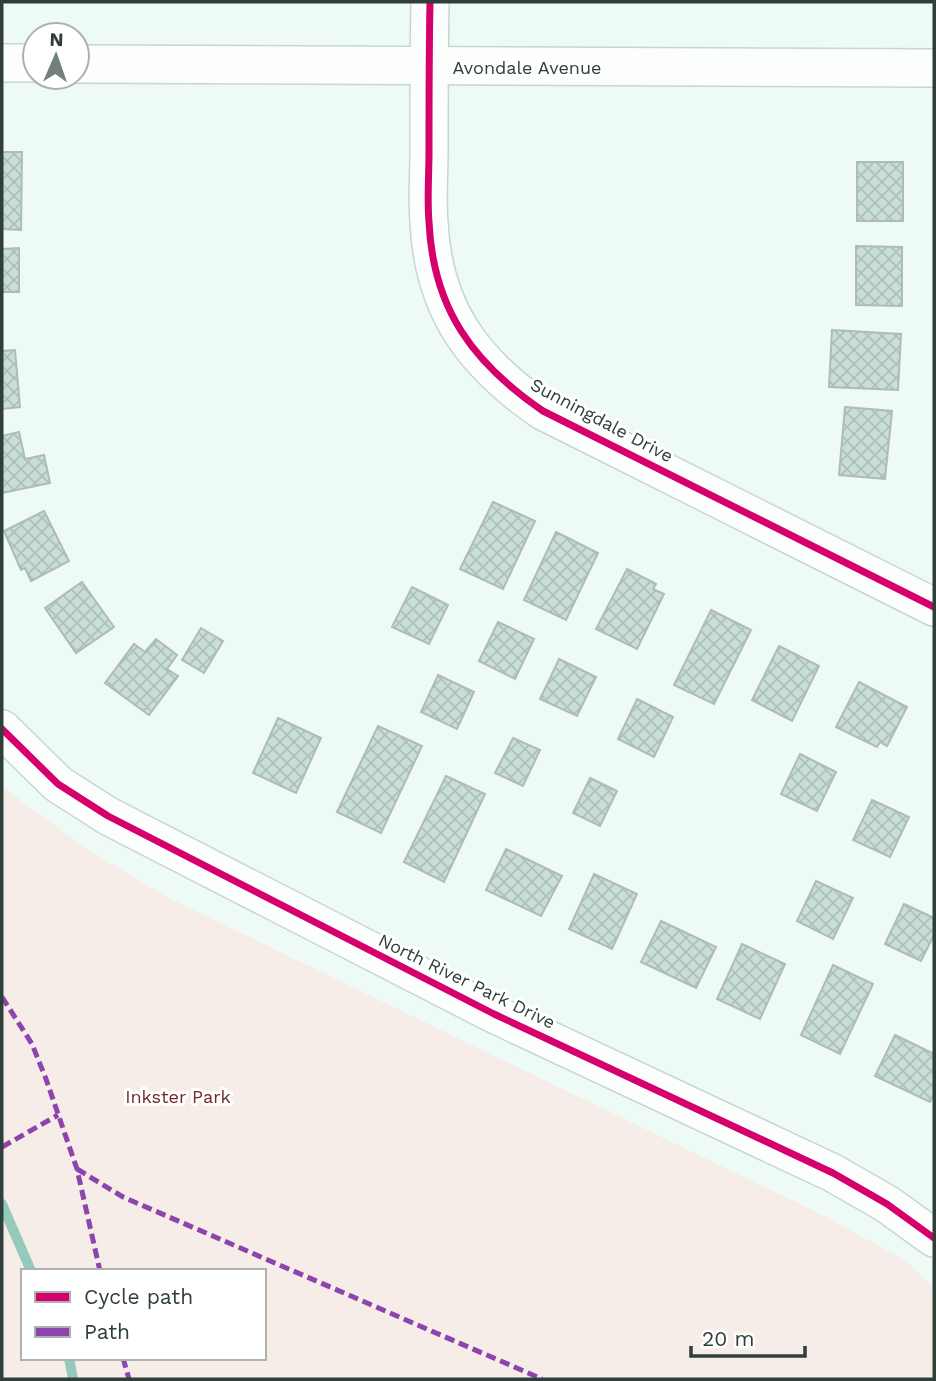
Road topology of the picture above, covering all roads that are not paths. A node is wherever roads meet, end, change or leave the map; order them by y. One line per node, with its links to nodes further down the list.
1 (430, 2): 5 (street, Sunningdale Drive)
2 (2, 63): 3 (street)
3 (21, 64)
4 (91, 64): 5 (street, Avondale Avenue)
5 (429, 67): 6 (street, Avondale Avenue); 7 (street, Sunningdale Drive)
6 (934, 68)
7 (934, 607)
8 (2, 729): 9 (street, North River Park Drive)
9 (934, 1238)

